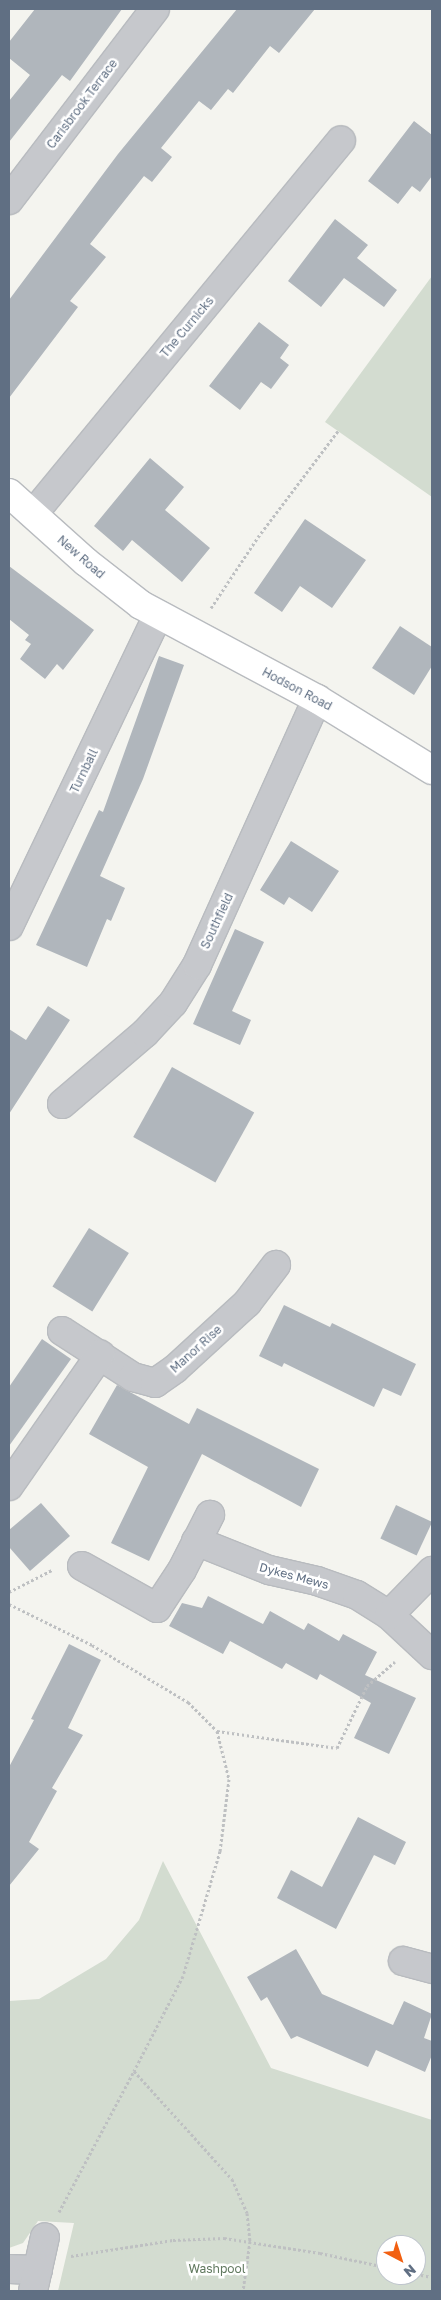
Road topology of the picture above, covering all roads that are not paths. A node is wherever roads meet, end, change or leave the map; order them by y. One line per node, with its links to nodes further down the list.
1 (155, 9): 3 (street, Carisbrook Terrace)
2 (341, 140): 5 (street, The Curnicks)
3 (9, 200)
4 (9, 493): 5 (main road, New Road)
5 (33, 514): 6 (main road, New Road)
6 (158, 615): 7 (main road, Hodson Road); 9 (street, Turnball)
7 (317, 699): 8 (main road, Hodson Road); 10 (street, Southfield)
8 (432, 770)
9 (9, 926)
10 (62, 1104)
11 (276, 1265): 13 (street, Manor Rise)
12 (62, 1331): 13 (street, Manor Rise)
13 (100, 1355): 14 (street)
14 (9, 1486)
15 (210, 1515): 16 (street)
16 (196, 1541): 17 (street); 19 (street, Dykes Mews)
17 (82, 1566)
18 (432, 1571): 19 (street)
19 (389, 1615): 20 (street, Dykes Mews)
20 (425, 1648)
21 (403, 1961): 22 (street)
22 (432, 1969)
23 (39, 2263): 24 (street)
24 (9, 2269)

